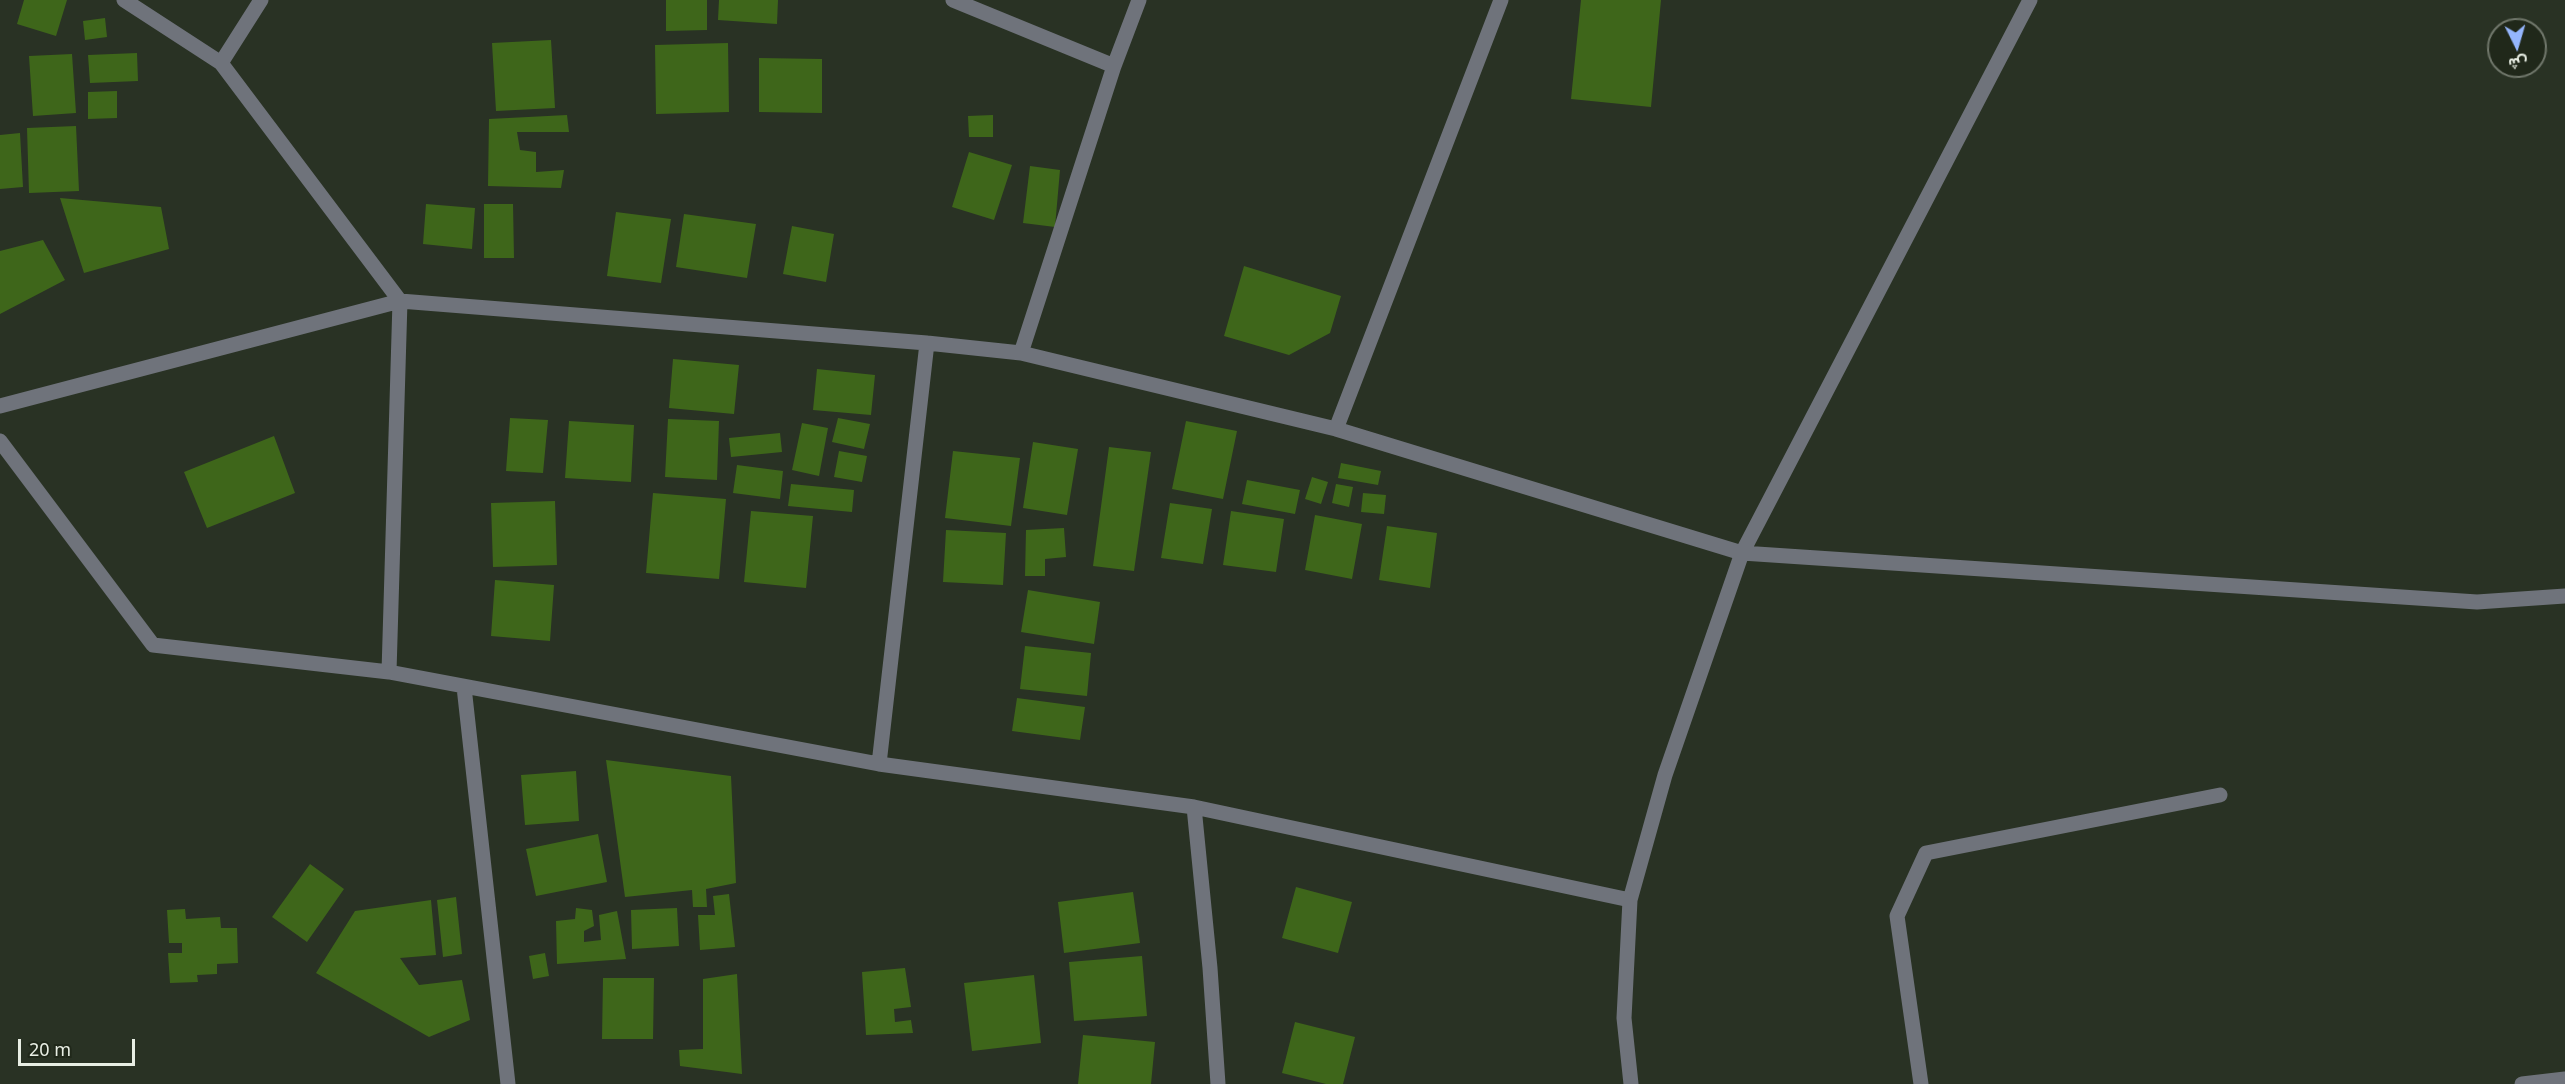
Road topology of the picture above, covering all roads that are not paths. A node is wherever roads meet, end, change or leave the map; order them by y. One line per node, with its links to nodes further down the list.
1 (124, 0): 7 (street)
2 (261, 0): 7 (street)
3 (953, 0): 8 (street)
4 (1138, 0): 8 (street)
5 (1501, 0): 13 (street)
6 (2030, 0): 15 (street)
7 (221, 63): 9 (street)
8 (1114, 66): 11 (street)
9 (400, 301): 10 (street); 12 (street); 17 (street)
10 (927, 343): 11 (street); 19 (street)
11 (1021, 353): 13 (street)
12 (0, 406)
13 (1336, 429): 15 (street)
14 (0, 441): 17 (street)
15 (1742, 553): 16 (street); 22 (street)
16 (2565, 596)
17 (389, 672): 18 (street)
18 (464, 687): 19 (street); 24 (street)
19 (879, 764): 21 (street)
20 (2220, 795): 27 (street)
21 (1194, 807): 22 (street); 25 (street)
22 (1630, 900): 26 (street)
23 (2565, 1079): 28 (street)
24 (508, 1084)
25 (1218, 1084)
26 (1631, 1084)
27 (1921, 1084)
28 (2522, 1084)

